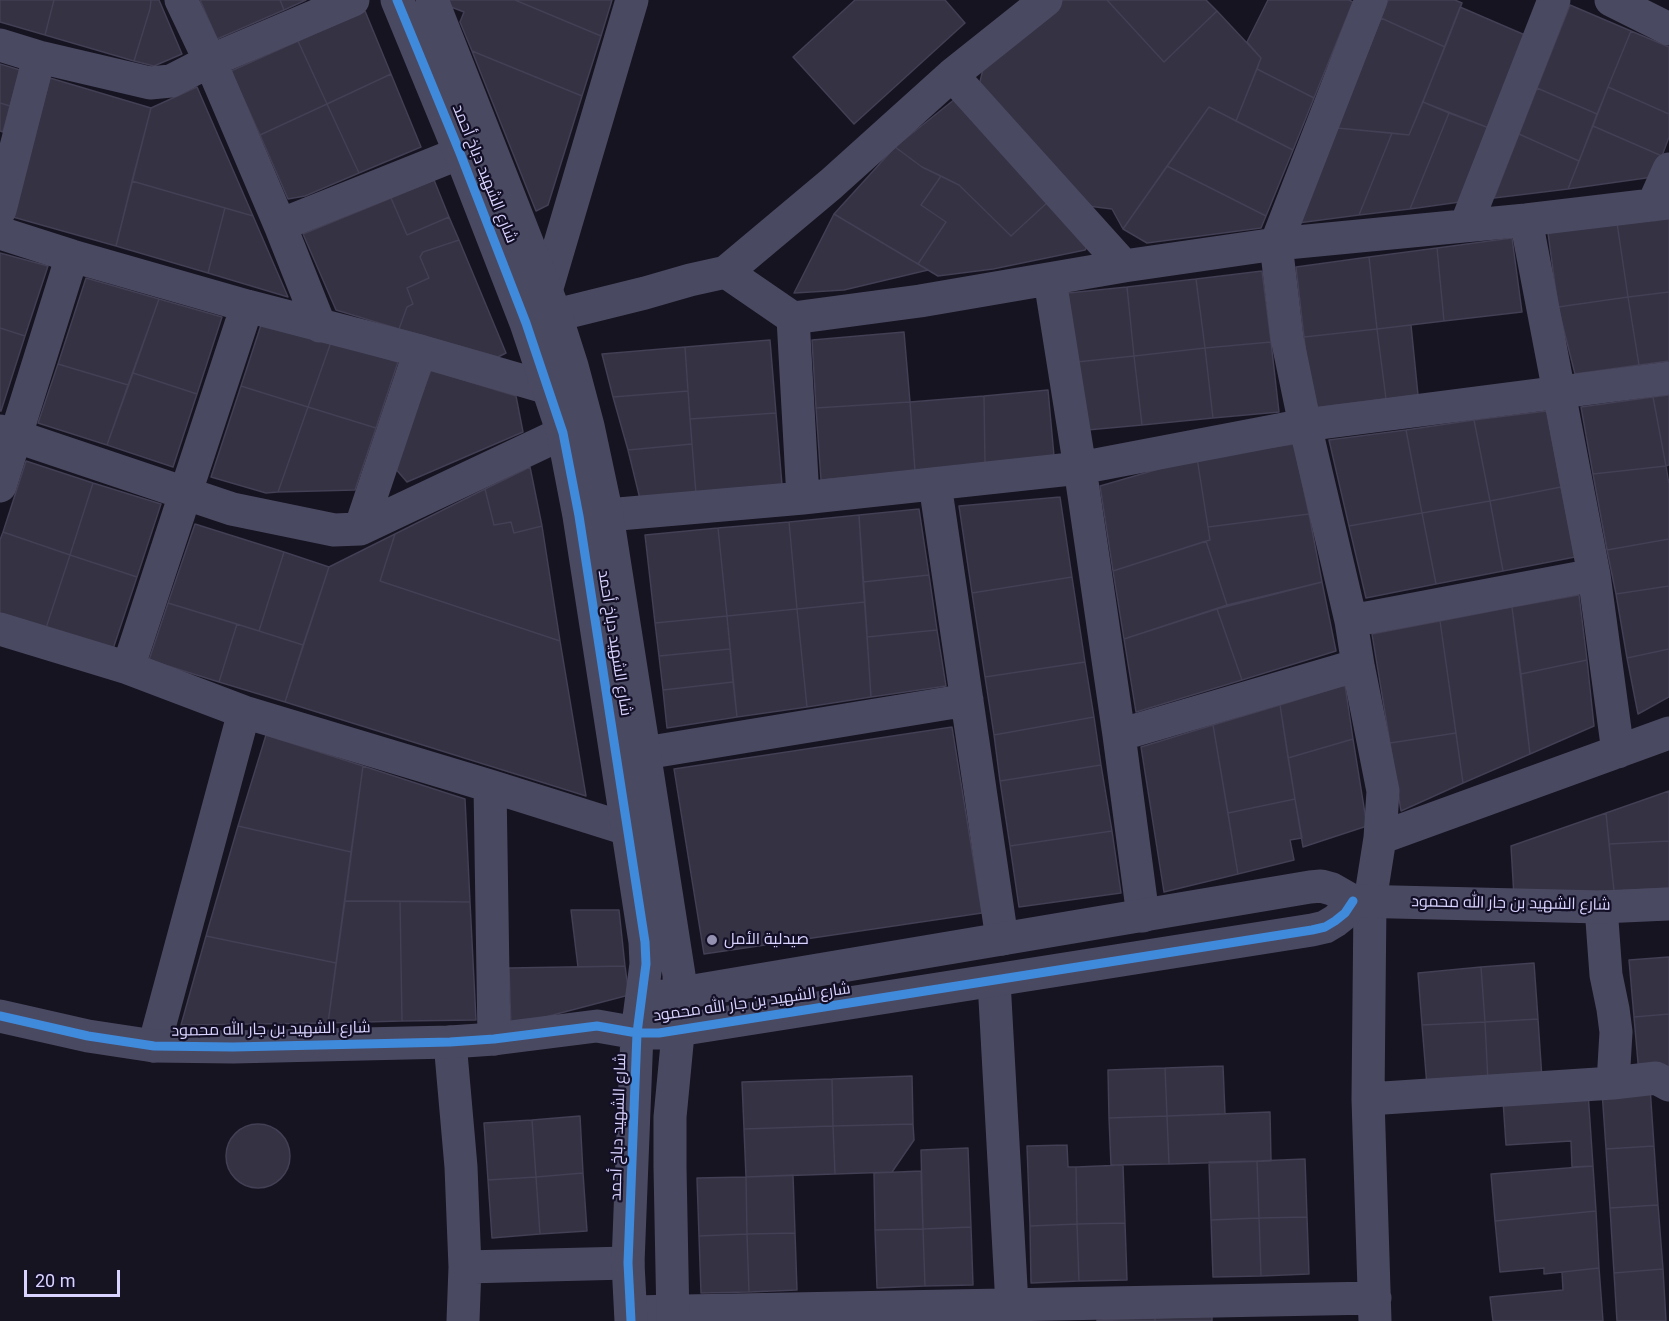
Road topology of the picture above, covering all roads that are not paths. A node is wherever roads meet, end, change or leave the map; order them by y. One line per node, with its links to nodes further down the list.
1 (181, 0): 13 (street)
2 (353, 0): 13 (street)
3 (397, 0): 15 (street, شارع الشهيد دباخ أحمد)
4 (432, 0): 29 (street, شارع الشهيد دباخ أحمد)
5 (632, 0): 29 (street)
6 (1046, 0): 14 (street)
7 (1371, 0): 23 (street)
8 (1554, 0): 21 (street)
9 (1611, 0): 10 (street)
10 (1669, 29)
11 (0, 45): 12 (street)
12 (39, 57): 13 (street); 18 (street)
13 (210, 61): 20 (street)
14 (952, 75): 25 (street); 26 (street)
15 (460, 153): 20 (street); 29 (street, شارع الشهيد دباخ أحمد)
16 (1669, 169): 17 (street)
17 (1661, 204): 19 (street)
18 (0, 210)
19 (1526, 220): 21 (street); 35 (street)
20 (280, 225): 31 (street)
21 (1466, 225): 23 (street)
22 (0, 233): 24 (street)
23 (1276, 244): 25 (street); 36 (street)
24 (72, 256): 28 (street); 38 (street)
25 (1124, 266): 27 (street)
26 (726, 272): 29 (street); 30 (street)
27 (1050, 280): 30 (street); 39 (street)
28 (247, 306): 31 (street); 42 (street)
29 (543, 310): 34 (street, شارع الشهيد دباخ أحمد); 44 (street, شارع الشهيد دباخ أحمد)
30 (793, 318): 43 (street)
31 (320, 326): 32 (street)
32 (420, 351): 34 (street); 45 (street)
33 (1669, 378): 35 (street)
34 (548, 388): 37 (street, شارع الشهيد دباخ أحمد)
35 (1560, 393): 36 (street); 46 (street)
36 (1305, 425): 39 (street); 47 (street)
37 (563, 433): 45 (street); 58 (street, شارع الشهيد دباخ أحمد)
38 (8, 434): 41 (street); 42 (street)
39 (1080, 468): 40 (street); 54 (street)
40 (935, 484): 43 (street); 51 (street)
41 (0, 486)
42 (185, 494): 45 (street); 50 (street)
43 (803, 498): 44 (street)
44 (607, 515): 56 (street, شارع الشهيد دباخ أحمد)
45 (360, 529)
46 (1594, 575): 47 (street); 55 (street)
47 (1351, 621): 49 (street)
48 (0, 629): 50 (street)
49 (1358, 666): 54 (street); 59 (street)
50 (128, 668): 52 (street)
51 (967, 700): 56 (street); 64 (street)
52 (244, 712): 57 (street); 72 (street)
53 (1669, 733): 55 (street)
54 (1119, 735): 63 (street)
55 (1618, 752): 59 (street)
56 (645, 753): 66 (street, شارع الشهيد دباخ أحمد)
57 (490, 786): 58 (street); 70 (street)
58 (627, 829): 68 (street, شارع الشهيد دباخ أحمد)
59 (1380, 838): 60 (street)
60 (1361, 901): 62 (street, شارع الشهيد بن جار الله محمود); 63 (street, شارع الشهيد بن جار الله محمود); 65 (street, شارع الشهيد بن جار الله محمود); 75 (street)
61 (1669, 904): 62 (street, شارع الشهيد بن جار الله محمود)
62 (1601, 907): 73 (street)
63 (1143, 916): 64 (street, شارع الشهيد بن جار الله محمود)
64 (1002, 939): 66 (street, شارع الشهيد بن جار الله محمود)
65 (994, 981): 69 (street, شارع الشهيد بن جار الله محمود); 78 (street)
66 (680, 993): 68 (street, شارع الشهيد بن جار الله محمود); 69 (street, شارع الشهيد دباخ أحمد)
67 (0, 1016): 72 (street, شارع الشهيد بن جار الله محمود)
68 (640, 1017): 69 (street, شارع الشهيد بن جار الله محمود); 70 (street, شارع الشهيد بن جار الله محمود); 76 (street, شارع الشهيد دباخ أحمد)
69 (678, 1031): 80 (street, شارع الشهيد دباخ أحمد)
70 (494, 1039): 71 (street, شارع الشهيد بن جار الله محمود)
71 (450, 1042): 72 (street, شارع الشهيد بن جار الله محمود); 77 (street)
72 (154, 1046)
73 (1613, 1083): 74 (street); 75 (street)
74 (1669, 1085)
75 (1368, 1099): 79 (street)
76 (628, 1263): 77 (street); 81 (street, شارع الشهيد دباخ أحمد)
77 (465, 1267): 82 (street)
78 (1012, 1305): 79 (street); 80 (street)
79 (1375, 1309)
80 (673, 1316): 81 (street)
81 (631, 1317)
82 (463, 1321)

